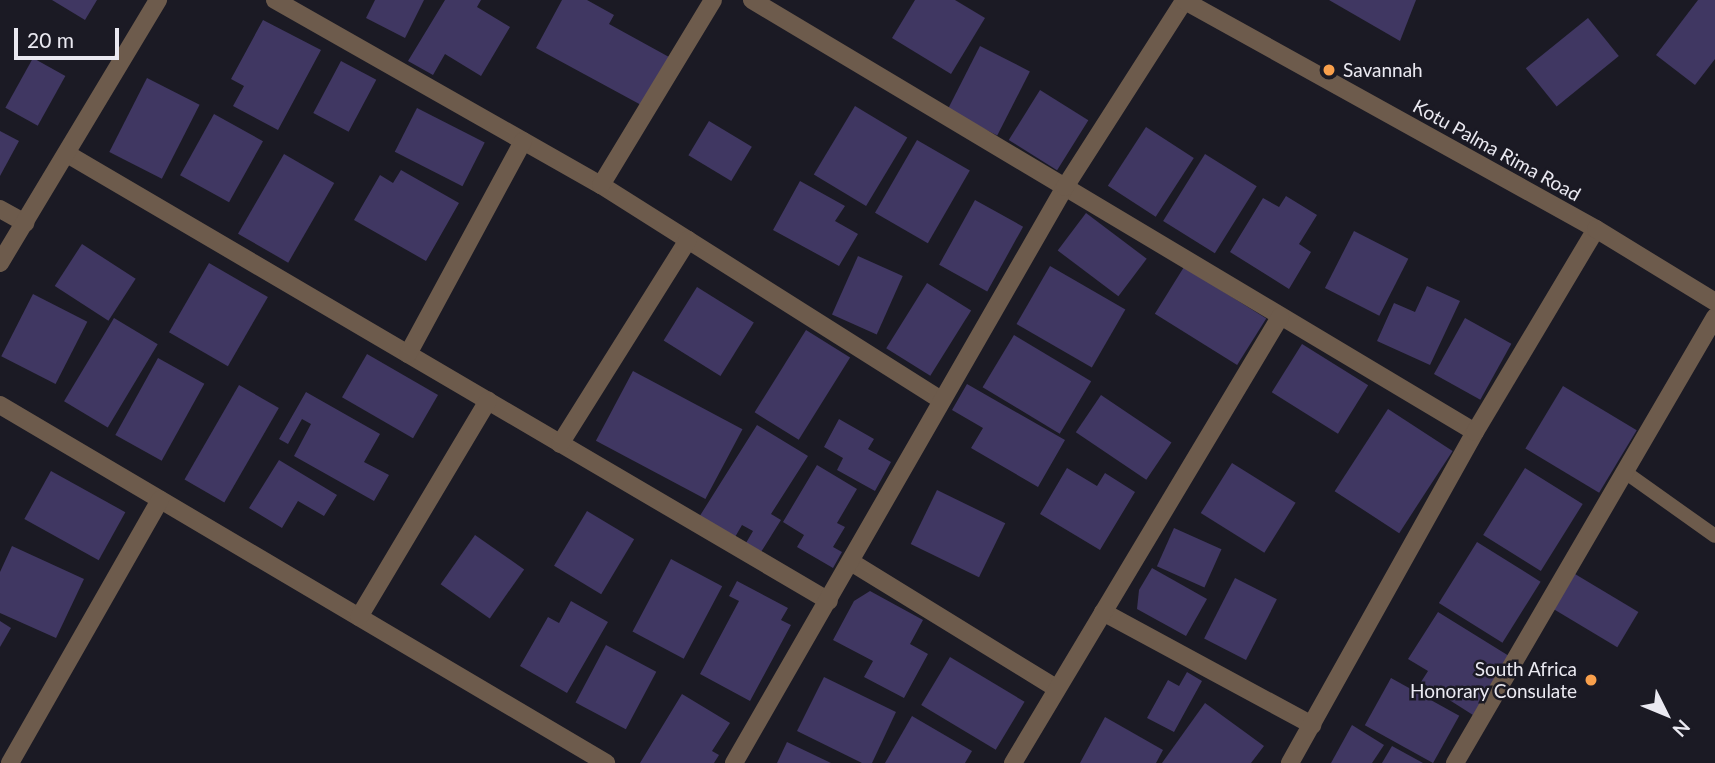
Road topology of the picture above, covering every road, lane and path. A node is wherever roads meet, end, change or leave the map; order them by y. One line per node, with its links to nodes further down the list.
1 (158, 0): 7 (street)
2 (275, 0): 6 (street)
3 (712, 0): 8 (street)
4 (752, 0): 9 (street)
5 (1183, 0): 9 (street); 12 (street, Kotu Palma Rima Road)
6 (523, 141): 8 (street); 18 (street)
7 (69, 155): 11 (street); 18 (street)
8 (601, 185): 13 (street)
9 (1065, 187): 16 (street); 19 (street)
10 (0, 209): 11 (street)
11 (25, 223): 14 (street)
12 (1596, 229): 15 (street, Kotu Palma Rima Road); 22 (street)
13 (688, 240): 19 (street); 23 (street)
14 (0, 263)
15 (1715, 302)
16 (1280, 317): 22 (street); 29 (street)
17 (1715, 317): 24 (street)
18 (408, 354): 20 (street)
19 (942, 400): 27 (street)
20 (488, 401): 23 (street); 30 (street)
21 (0, 405): 25 (street)
22 (1475, 432): 32 (street)
23 (560, 444): 28 (street)
24 (1625, 472): 26 (lane); 38 (street)
25 (160, 500): 30 (street); 33 (street)
26 (1715, 536)
27 (851, 562): 28 (street); 31 (street)
28 (829, 601): 35 (street)
29 (1103, 612): 31 (street); 32 (street)
30 (359, 617): 34 (street)
31 (1056, 688): 36 (street)
32 (1312, 725): 37 (street)
33 (10, 763)
34 (606, 763)
35 (734, 763)
36 (1013, 763)
37 (1290, 763)
38 (1455, 763)

